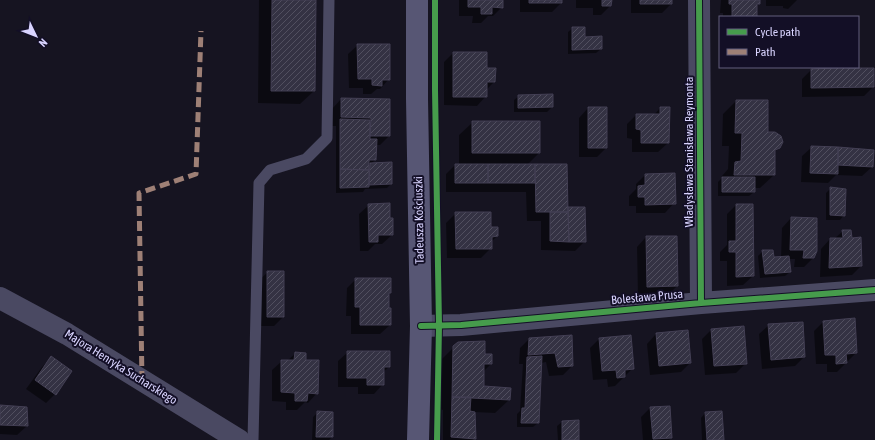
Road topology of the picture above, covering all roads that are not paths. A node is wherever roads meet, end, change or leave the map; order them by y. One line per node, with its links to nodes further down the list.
1 (329, 0): 9 (lane)
2 (417, 0): 7 (main road, Tadeusza Kościuszki)
3 (700, 0): 6 (street, Władysława Stanisława Reymonta)
4 (875, 290): 6 (street, Bolesława Prusa)
5 (0, 298): 8 (street, Majora Henryka Sucharskiego)
6 (701, 303): 7 (street, Bolesława Prusa)
7 (421, 326): 10 (main road, Tadeusza Kościuszki)
8 (239, 440)
9 (253, 440)
10 (418, 440)

